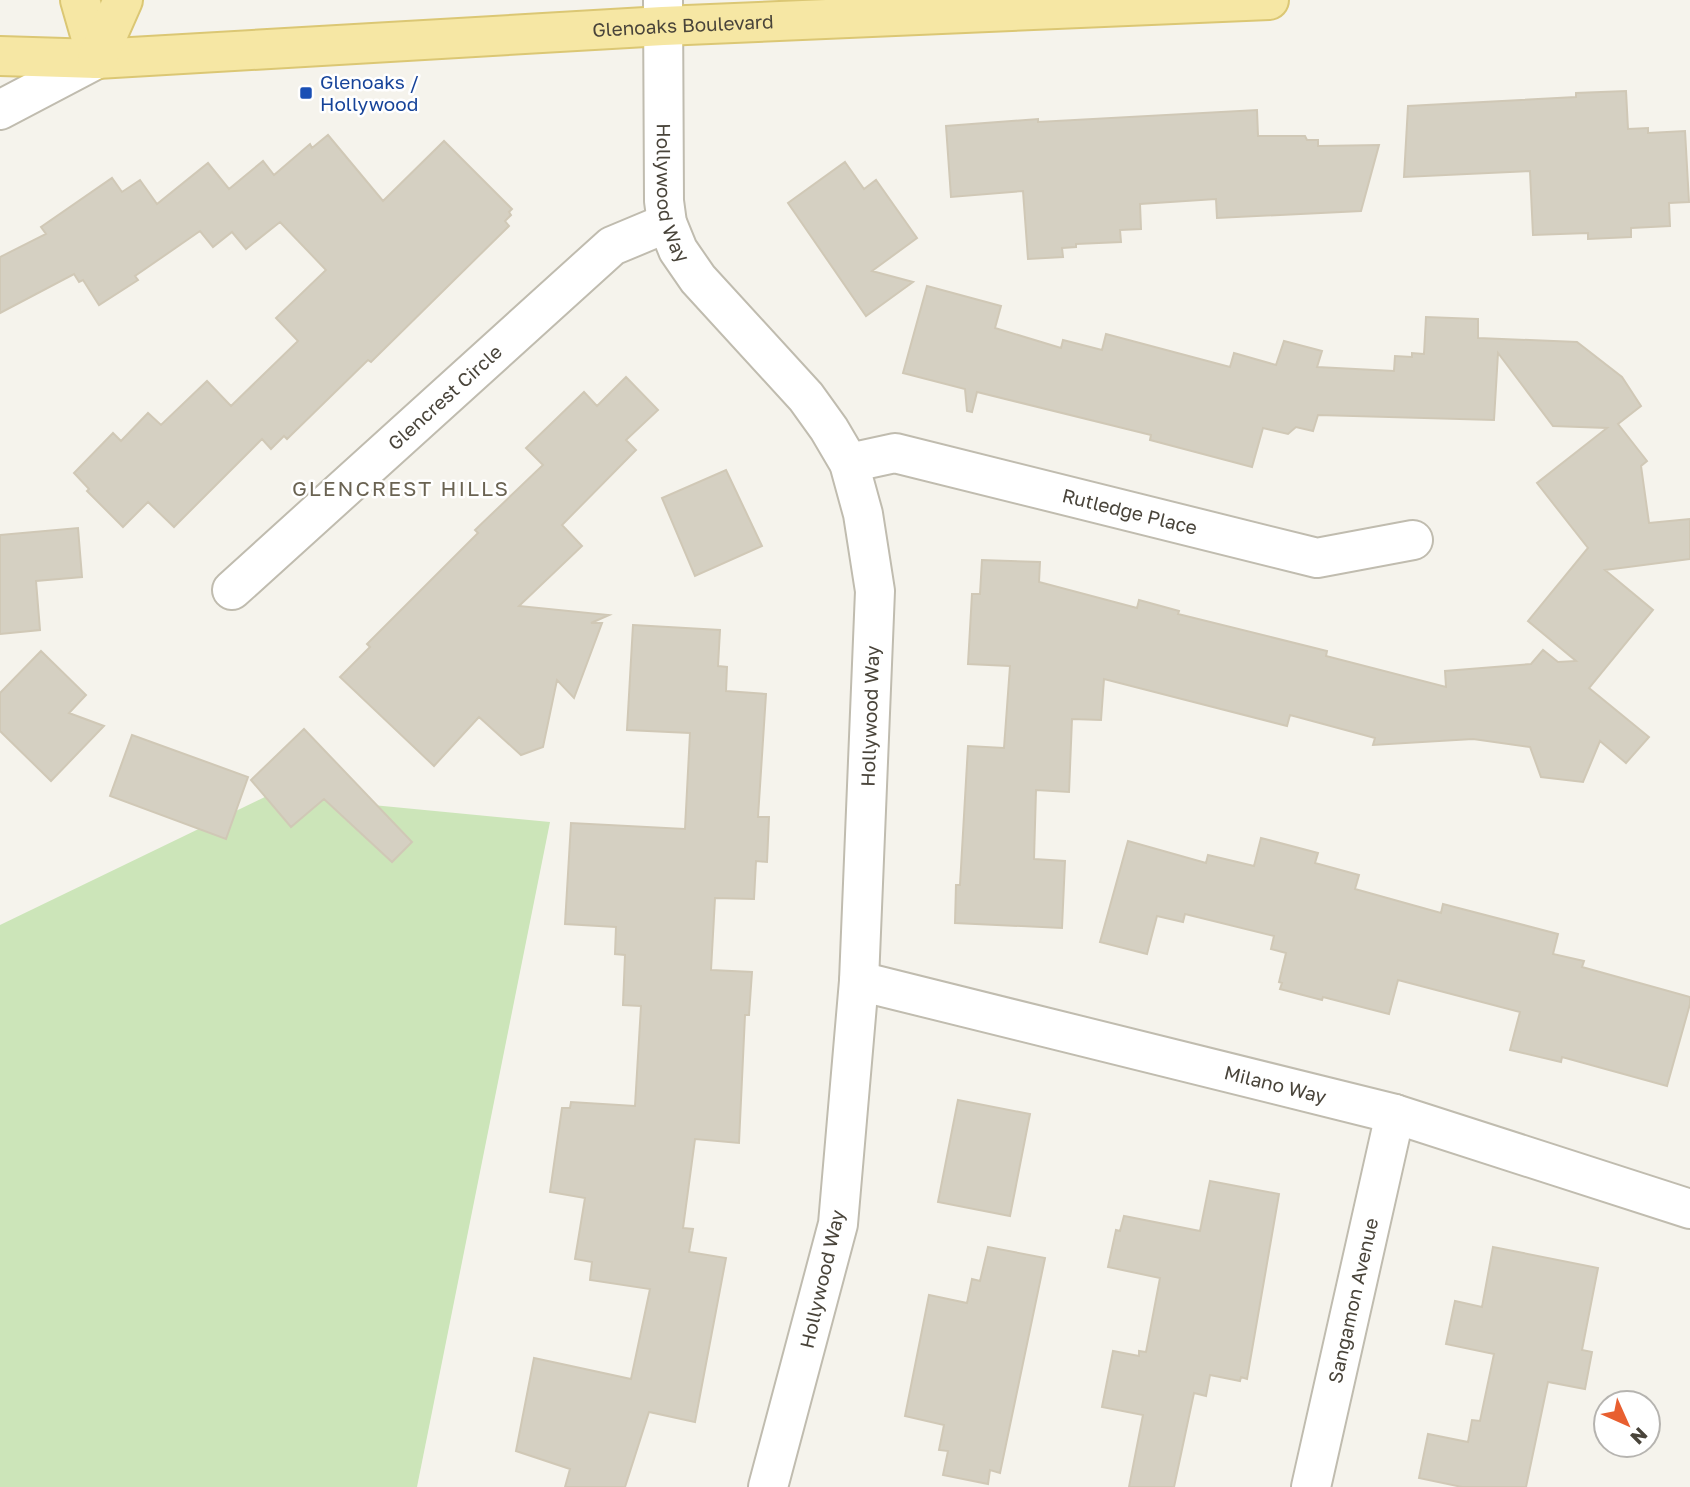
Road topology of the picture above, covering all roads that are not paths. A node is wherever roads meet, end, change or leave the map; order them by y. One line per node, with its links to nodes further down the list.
1 (80, 0): 6 (main road)
2 (123, 0): 6 (main road)
3 (1269, 0): 4 (main road, Glenoaks Boulevard)
4 (663, 13): 6 (main road, Glenoaks Boulevard); 8 (street, Hollywood Way)
5 (0, 56): 6 (main road, Glenoaks Boulevard)
6 (97, 59): 7 (street)
7 (0, 110)
8 (667, 223): 9 (street, Hollywood Way); 11 (street, Glencrest Circle)
9 (849, 463): 10 (street, Rutledge Place); 12 (street, Hollywood Way)
10 (1413, 540)
11 (232, 590)
12 (859, 981): 13 (street, Milano Way); 15 (street, Hollywood Way)
13 (1395, 1114): 14 (street, Milano Way); 16 (street, Sangamon Avenue)
14 (1688, 1208)
15 (768, 1487)
16 (1311, 1487)

